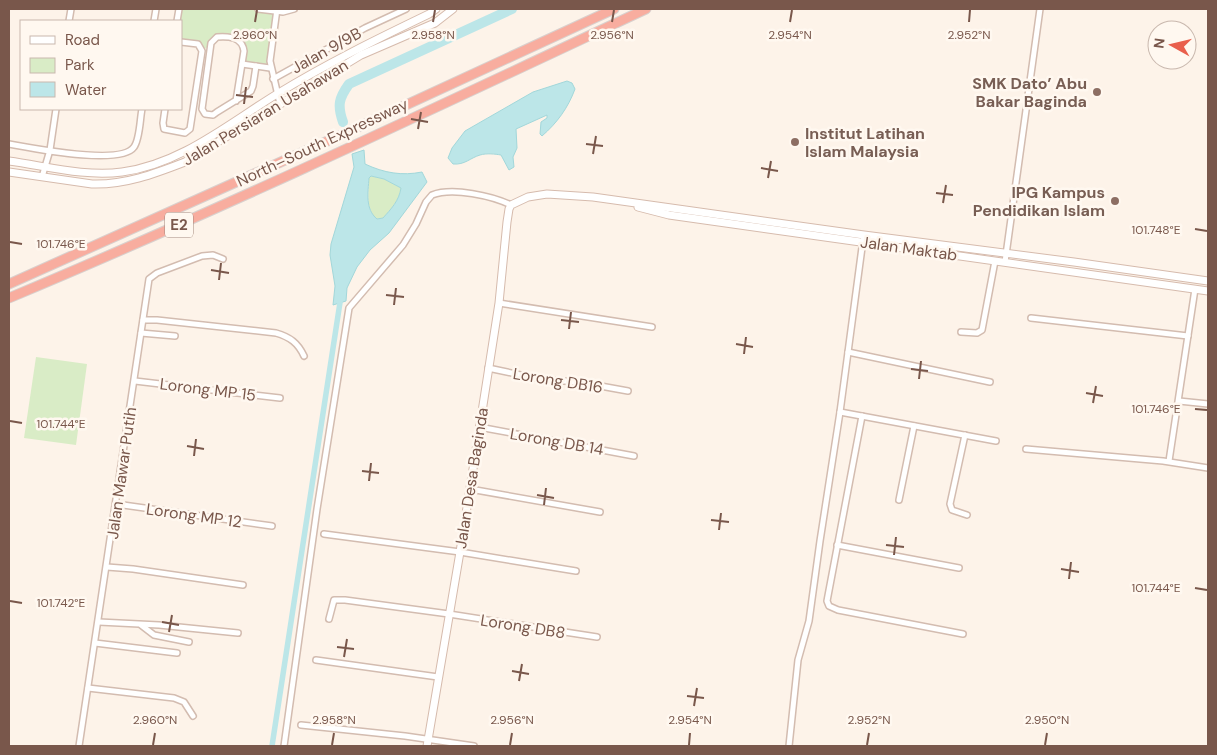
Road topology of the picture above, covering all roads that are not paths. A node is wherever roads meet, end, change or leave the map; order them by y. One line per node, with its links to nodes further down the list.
1 (258, 9): 9 (street)
2 (294, 9): 9 (street)
3 (406, 9): 14 (street, Jalan 9/9B)
4 (436, 9): 15 (street, Jalan Persiaran Usahawan)
5 (453, 9): 17 (street, Jalan Persiaran Usahawan)
6 (614, 9): 35 (highway, North–South Expressway / E2)
7 (646, 9): 38 (highway, North–South Expressway / E2)
8 (1040, 9): 29 (street)
9 (277, 10): 13 (street)
10 (182, 42): 20 (street)
11 (242, 64): 12 (street); 16 (street); 16 (street)
12 (256, 66): 13 (street); 16 (street)
13 (270, 68): 14 (street)
14 (273, 79): 15 (street)
15 (277, 94): 17 (street); 24 (street, Jalan Persiaran Usahawan)
16 (236, 100)
17 (280, 104): 26 (street, Jalan Persiaran Usahawan)
18 (56, 110): 22 (street)
19 (142, 110): 22 (street)
20 (165, 110)
21 (9, 144): 22 (street)
22 (50, 150): 24 (street)
23 (9, 161): 24 (street, Jalan Persiaran Usahawan)
24 (46, 166): 26 (street)
25 (9, 172): 26 (street, Jalan Persiaran Usahawan)
26 (42, 177)
27 (510, 207): 28 (street, Jalan Maktab); 39 (street, Jalan Desa Baginda); 96 (street)
28 (863, 238): 29 (street, Jalan Maktab); 31 (street, Jalan Maktab); 47 (street)
29 (1006, 254): 32 (street); 33 (street, Jalan Maktab)
30 (223, 259): 41 (street, Jalan Mawar Putih)
31 (996, 261): 32 (street, Jalan Maktab); 43 (street)
32 (1005, 262): 36 (street, Jalan Maktab)
33 (1190, 279): 34 (street, Jalan Maktab); 36 (street)
34 (1208, 282)
35 (9, 284)
36 (1192, 288): 37 (street, Jalan Maktab); 46 (street)
37 (1208, 291)
38 (9, 298)
39 (499, 303): 42 (street); 49 (street, Jalan Desa Baginda)
40 (1031, 318): 46 (street)
41 (143, 320): 44 (street, Jalan Mawar Putih); 48 (street)
42 (652, 327)
43 (961, 332)
44 (142, 334): 45 (street); 50 (street, Jalan Mawar Putih)
45 (175, 336)
46 (1188, 336): 54 (street)
47 (848, 352): 51 (street); 56 (street)
48 (304, 356)
49 (488, 368): 52 (street, Lorong DB16); 59 (street, Jalan Desa Baginda)
50 (135, 381): 53 (street, Lorong MP 15); 68 (street, Jalan Mawar Putih)
51 (990, 382)
52 (628, 391)
53 (280, 398)
54 (1179, 401): 55 (street); 64 (street)
55 (1208, 404)
56 (840, 412): 57 (street); 98 (street)
57 (862, 416): 58 (street); 73 (street)
58 (914, 426): 60 (street); 67 (street)
59 (479, 427): 63 (street, Lorong DB 14); 66 (street, Jalan Desa Baginda)
60 (965, 435): 61 (street); 70 (street)
61 (996, 441)
62 (1026, 449): 64 (street)
63 (634, 456)
64 (1169, 461): 65 (street)
65 (1208, 468)
66 (470, 489): 69 (street); 74 (street, Jalan Desa Baginda)
67 (899, 500)
68 (116, 504): 71 (street, Lorong MP 12); 75 (street, Jalan Mawar Putih)
69 (600, 512)
70 (967, 515)
71 (272, 526)
72 (324, 534): 74 (street)
73 (837, 545): 76 (street); 84 (street)
74 (460, 552): 77 (street); 79 (street, Jalan Desa Baginda)
75 (107, 567): 78 (street); 81 (street, Jalan Mawar Putih)
76 (959, 568)
77 (576, 571)
78 (243, 585)
79 (450, 614): 80 (street, Lorong DB8); 85 (street, Lorong DB8); 90 (street, Jalan Desa Baginda)
80 (329, 619)
81 (99, 622): 82 (street); 87 (street, Jalan Mawar Putih)
82 (140, 624): 83 (street); 86 (street)
83 (238, 633)
84 (963, 634)
85 (597, 637)
86 (189, 642)
87 (95, 643): 88 (street); 91 (street, Jalan Mawar Putih)
88 (177, 653)
89 (316, 660): 90 (street)
90 (438, 677): 94 (street, Jalan Desa Baginda)
91 (88, 688): 92 (street); 95 (street, Jalan Mawar Putih)
92 (193, 716)
93 (301, 725): 94 (street)
94 (428, 743): 97 (street)
95 (79, 746)
96 (284, 746)
97 (474, 746)
98 (789, 746)

